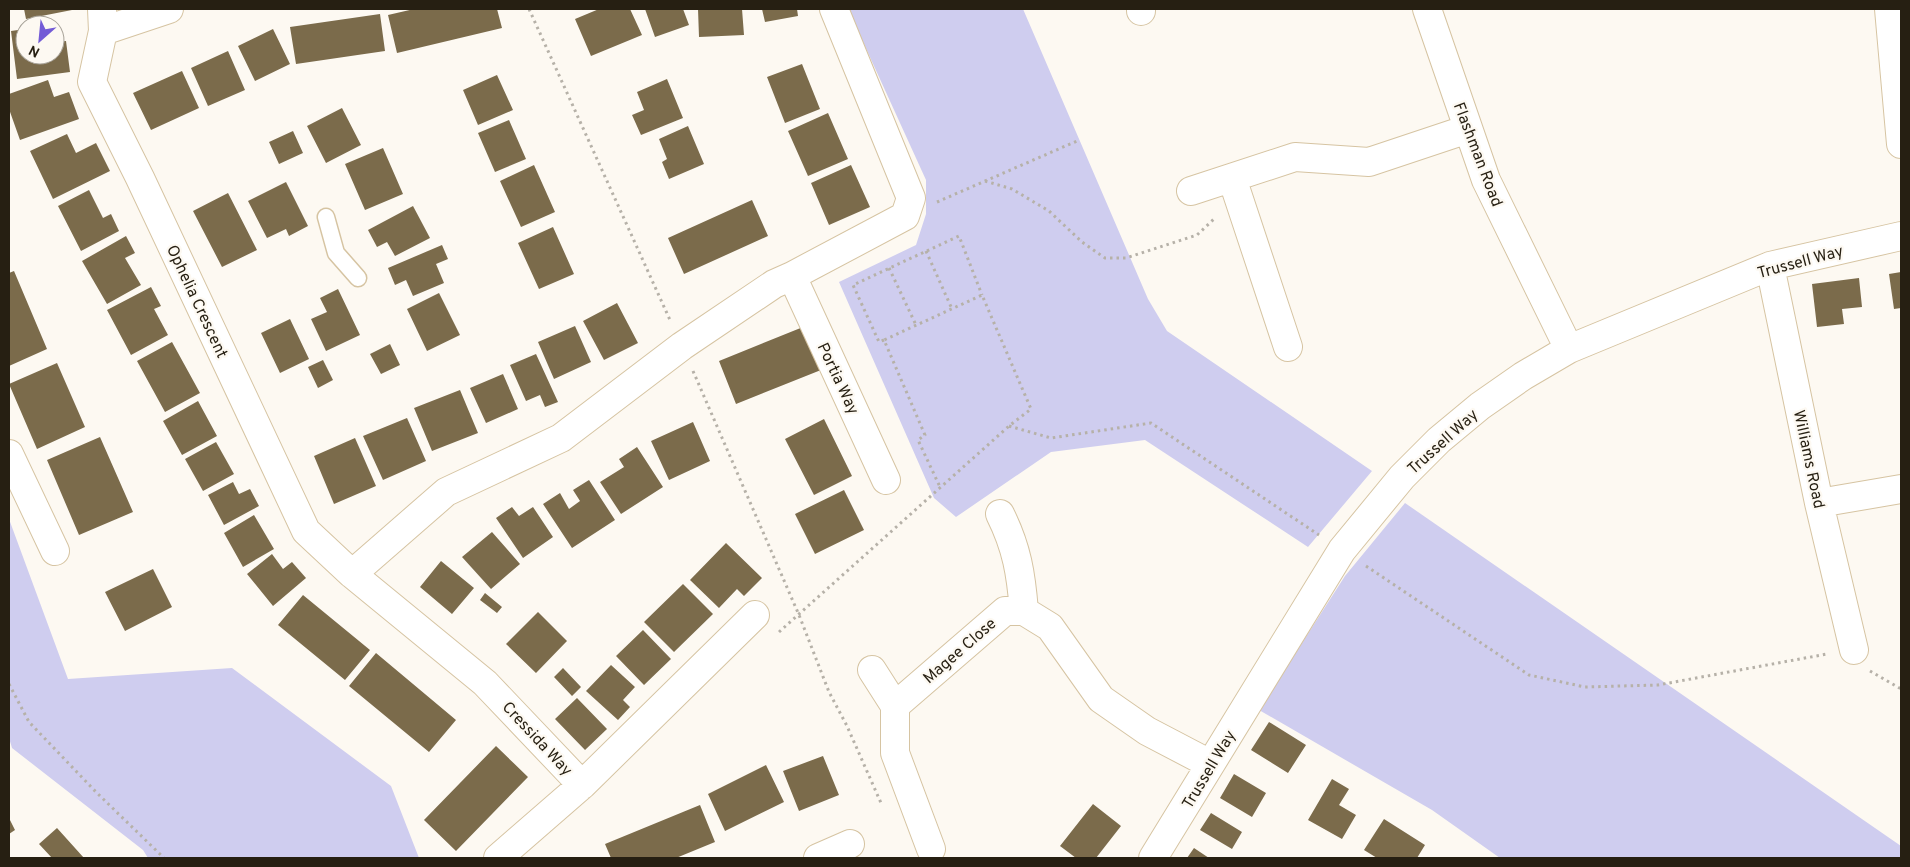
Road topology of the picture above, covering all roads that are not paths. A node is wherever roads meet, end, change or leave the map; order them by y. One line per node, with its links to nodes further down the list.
1 (169, 9): 5 (street)
2 (834, 9): 13 (street)
3 (1427, 9): 6 (street, Flashman Road)
4 (1889, 9): 7 (street)
5 (103, 20): 23 (street, Ophelia Crescent)
6 (1468, 129): 8 (street); 16 (street, Flashman Road)
7 (1901, 144)
8 (1232, 178): 9 (street); 15 (street)
9 (1191, 191)
10 (326, 217): 14 (lane)
11 (1901, 236): 12 (street, Trussell Way)
12 (1770, 266): 16 (street, Trussell Way); 20 (street, Williams Road)
13 (792, 276): 18 (street, Portia Way); 23 (street)
14 (358, 278)
15 (1288, 347)
16 (1569, 349): 29 (street, Trussell Way)
17 (9, 454): 22 (street)
18 (886, 480)
19 (1901, 489): 20 (street)
20 (1819, 503): 26 (street, Williams Road)
21 (1000, 514): 24 (street)
22 (54, 551)
23 (352, 574): 30 (street, Cressida Way)
24 (1024, 611): 28 (street, Magee Close); 29 (street)
25 (755, 615): 30 (street, Cressida Way)
26 (1854, 650)
27 (872, 670): 28 (street)
28 (894, 706): 32 (street)
29 (1210, 764): 35 (street, Trussell Way)
30 (582, 786): 33 (street)
31 (850, 844): 34 (street)
32 (932, 849)
33 (498, 858)
34 (818, 858)
35 (1154, 858)

